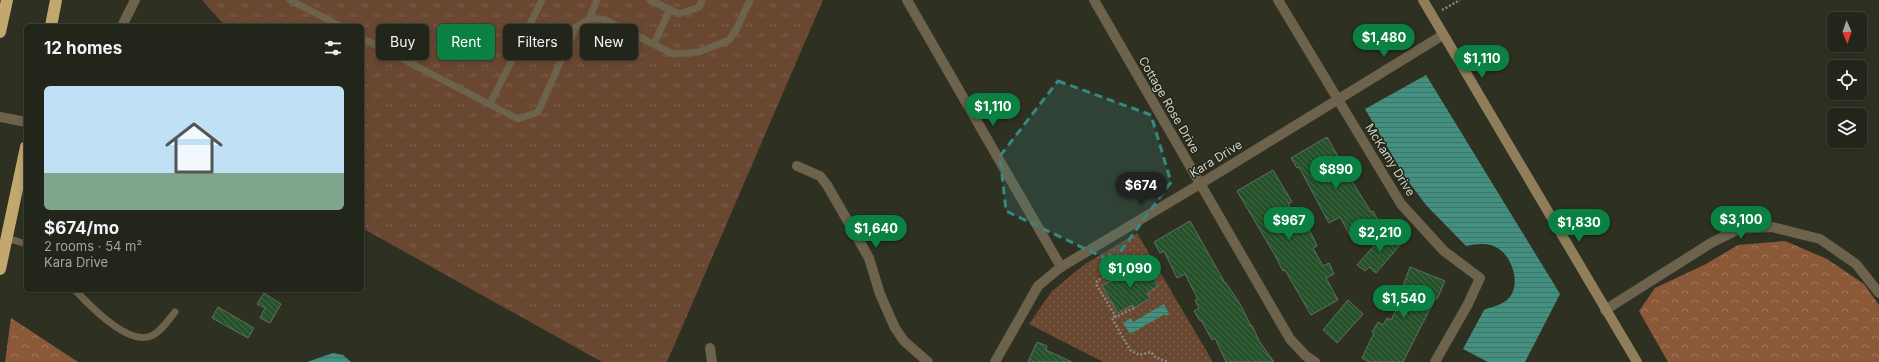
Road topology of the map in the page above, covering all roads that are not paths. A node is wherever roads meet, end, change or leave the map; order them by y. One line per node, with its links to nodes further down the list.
1 (7, 0): 19 (highway)
2 (56, 0): 16 (highway)
3 (135, 0): 17 (street)
4 (290, 0): 18 (lane)
5 (542, 0): 24 (lane)
6 (597, 0): 15 (lane)
7 (650, 0): 14 (lane)
8 (702, 0): 14 (lane)
9 (750, 0): 22 (lane)
10 (907, 0): 32 (street)
11 (1094, 0): 29 (street, Cottage Rose Drive)
12 (1278, 0): 23 (street, McKamy Drive)
13 (1423, 0): 20 (street)
14 (670, 9): 22 (lane)
15 (589, 18): 22 (lane); 24 (lane)
16 (51, 24)
17 (123, 24)
18 (336, 24)
19 (0, 32)
20 (1443, 35): 23 (street, Kara Drive); 36 (street)
21 (364, 39): 24 (lane)
22 (654, 44)
23 (1337, 99): 29 (street, Kara Drive); 43 (street, McKamy Drive)
24 (490, 104)
25 (0, 117): 26 (street)
26 (24, 122)
27 (24, 157): 30 (highway)
28 (797, 166): 40 (street)
29 (1200, 184): 32 (street, Kara Drive); 42 (street, Cottage Rose Drive)
30 (7, 238): 31 (lane); 33 (highway)
31 (24, 243)
32 (1061, 267): 41 (street, Kara Drive)
33 (0, 269)
34 (77, 292): 37 (lane)
35 (1879, 293): 36 (street)
36 (1605, 310): 44 (street)
37 (175, 312)
38 (710, 348): 39 (street)
39 (712, 362)
40 (928, 362)
41 (995, 362)
42 (1315, 362)
43 (1435, 362)
44 (1637, 362)

